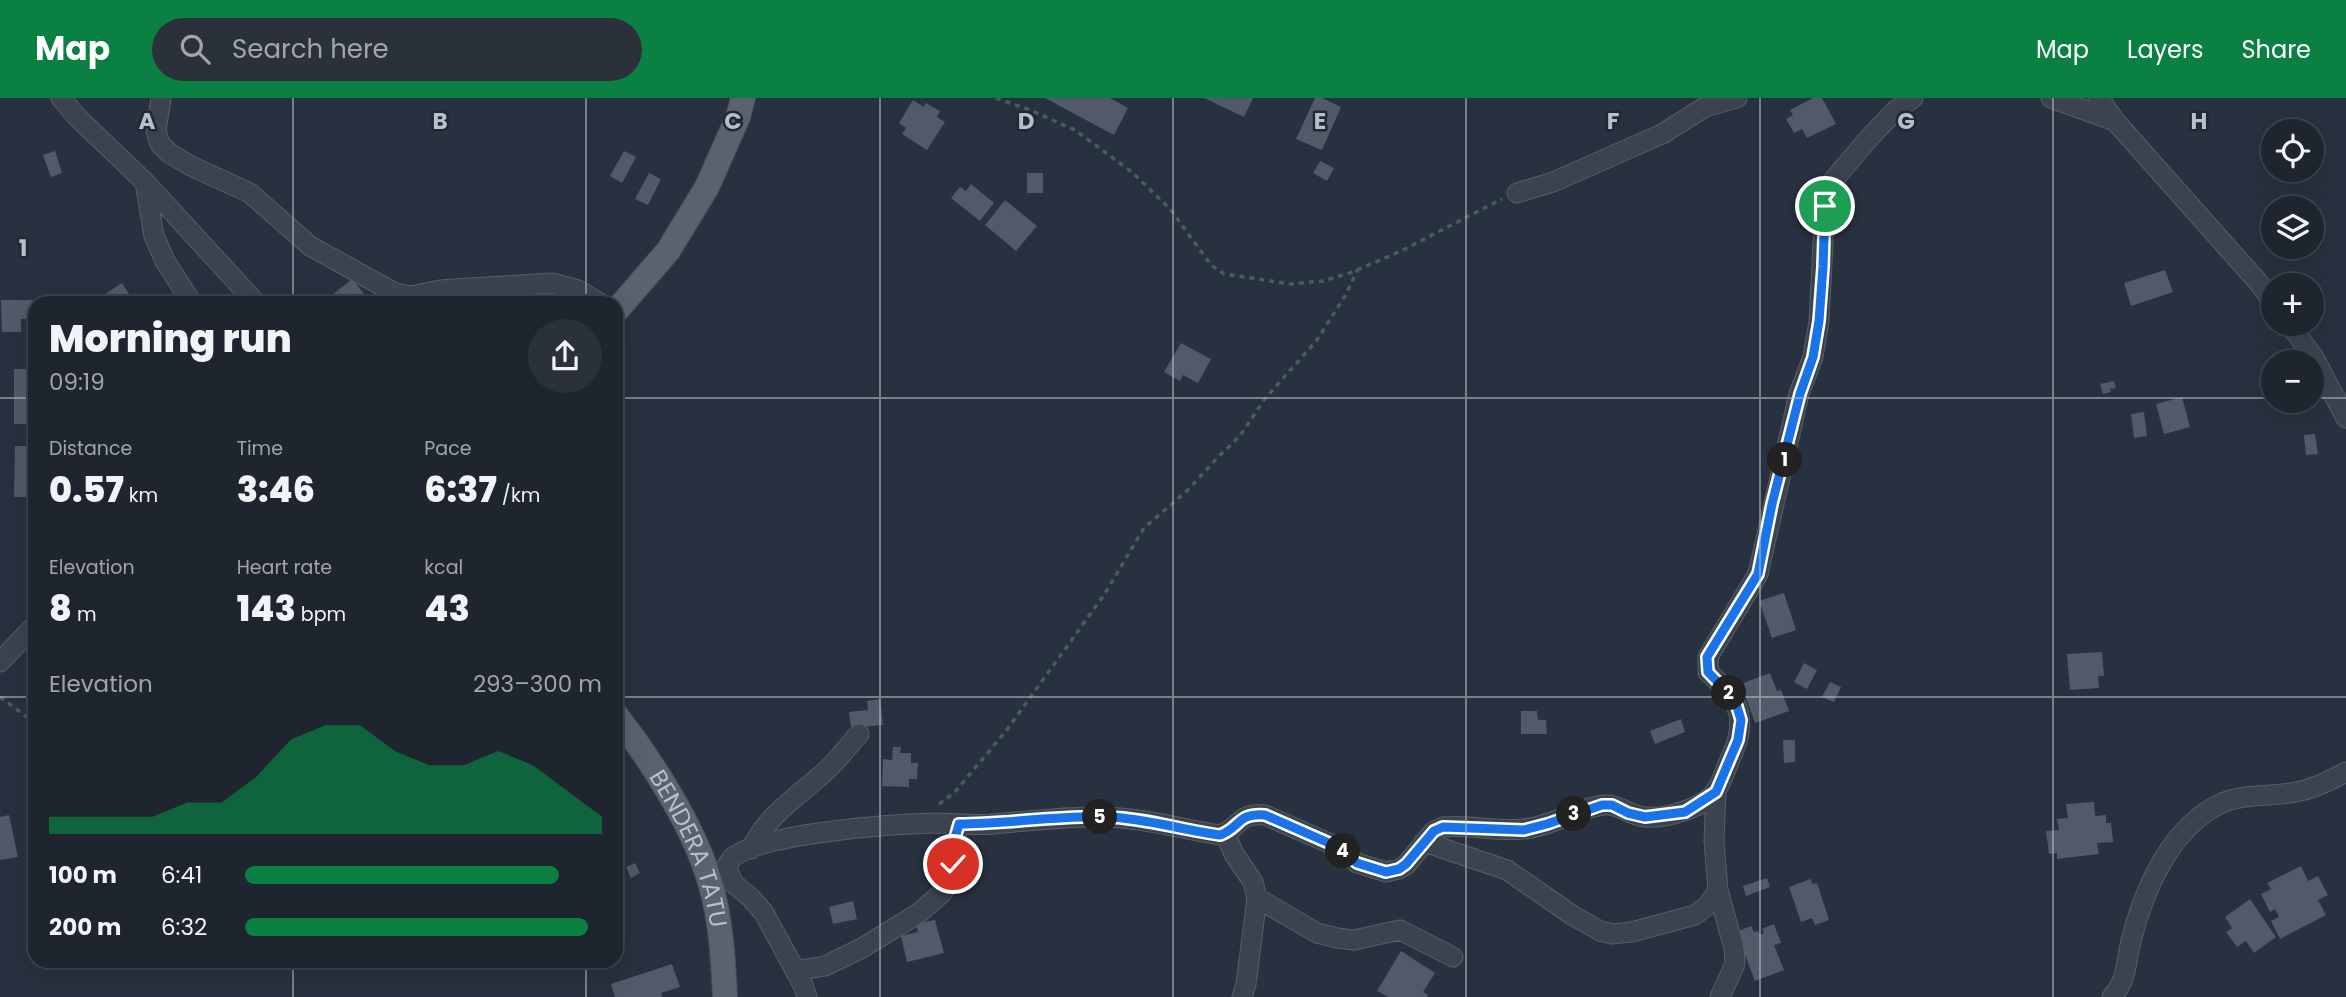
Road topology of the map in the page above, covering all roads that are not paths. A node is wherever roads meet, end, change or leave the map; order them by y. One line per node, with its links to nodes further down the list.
1 (61, 98): 9 (street)
2 (161, 98): 15 (street)
3 (743, 98): 17 (main road)
4 (1737, 98): 10 (street)
5 (1913, 98): 25 (street)
6 (2051, 98): 8 (street)
7 (2099, 98): 8 (street)
8 (2115, 121): 11 (street)
9 (145, 182): 12 (street); 13 (street)
10 (1517, 192)
11 (2261, 286)
12 (188, 296)
13 (250, 296)
14 (411, 296): 16 (street)
15 (411, 296)
16 (588, 296)
17 (623, 303)
18 (2298, 336): 19 (street)
19 (2346, 418)
20 (28, 632): 21 (street)
21 (0, 662)
22 (623, 724): 34 (main road, BENDERA TATU)
23 (859, 734): 29 (street)
24 (2346, 772): 38 (street)
25 (1716, 792): 28 (street); 30 (street)
26 (959, 824): 27 (street); 29 (street); 33 (street)
27 (1226, 833): 28 (street); 31 (street)
28 (1424, 842): 30 (street)
29 (751, 849): 33 (street)
30 (1718, 890): 37 (street)
31 (1257, 898): 32 (street); 36 (street)
32 (1453, 957)
33 (794, 971): 35 (street)
34 (725, 997)
35 (807, 997)
36 (1242, 997)
37 (1720, 997)
38 (2112, 997)

